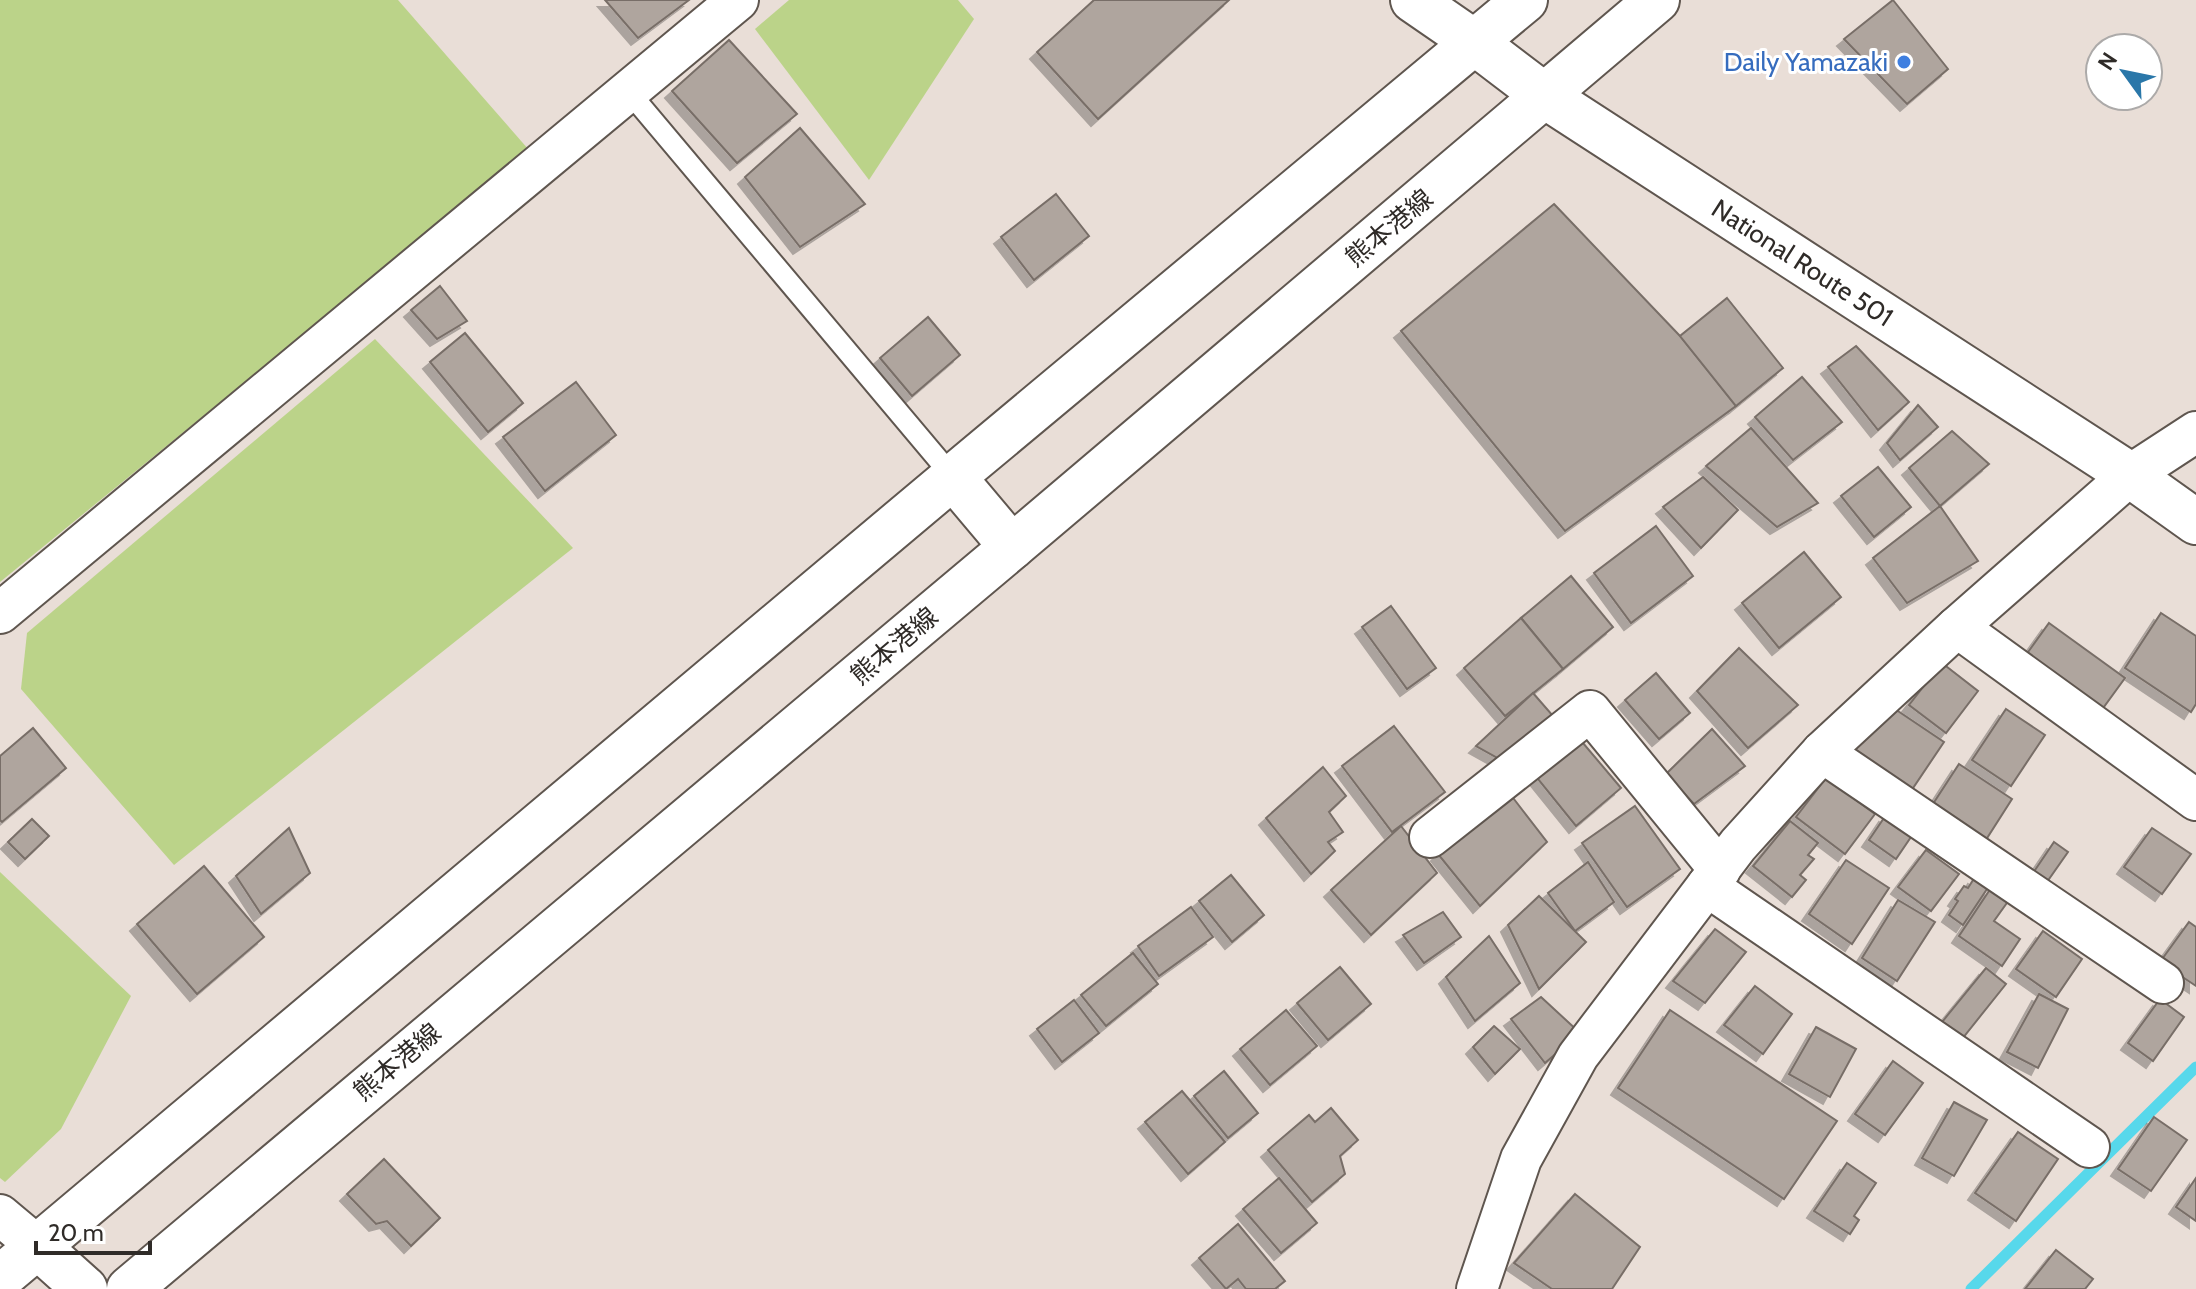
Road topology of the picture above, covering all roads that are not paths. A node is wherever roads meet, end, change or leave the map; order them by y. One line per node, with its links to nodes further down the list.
1 (738, 0): 6 (street)
2 (1413, 0): 5 (main road, National Route 501)
3 (1525, 0): 5 (main road)
4 (1657, 0): 7 (main road, 熊本港線)
5 (1474, 42): 7 (main road, National Route 501); 10 (main road)
6 (629, 92): 10 (lane); 13 (street)
7 (1545, 96): 9 (main road, National Route 501); 12 (main road, 熊本港線)
8 (2196, 432): 9 (street)
9 (2130, 475): 11 (main road, National Route 501); 14 (street)
10 (953, 477): 12 (main road); 22 (main road)
11 (2196, 522)
12 (1012, 547): 25 (main road, 熊本港線)
13 (0, 613)
14 (1957, 627): 15 (street); 16 (street)
15 (1822, 752): 18 (street); 19 (street)
16 (2196, 800)
17 (1430, 837): 18 (street)
18 (1713, 878): 20 (street); 26 (street)
19 (2163, 983)
20 (2089, 1147)
21 (0, 1215): 22 (street)
22 (37, 1246): 23 (main road); 24 (main road)
23 (0, 1278)
24 (85, 1289)
25 (129, 1289)
26 (1477, 1289)

